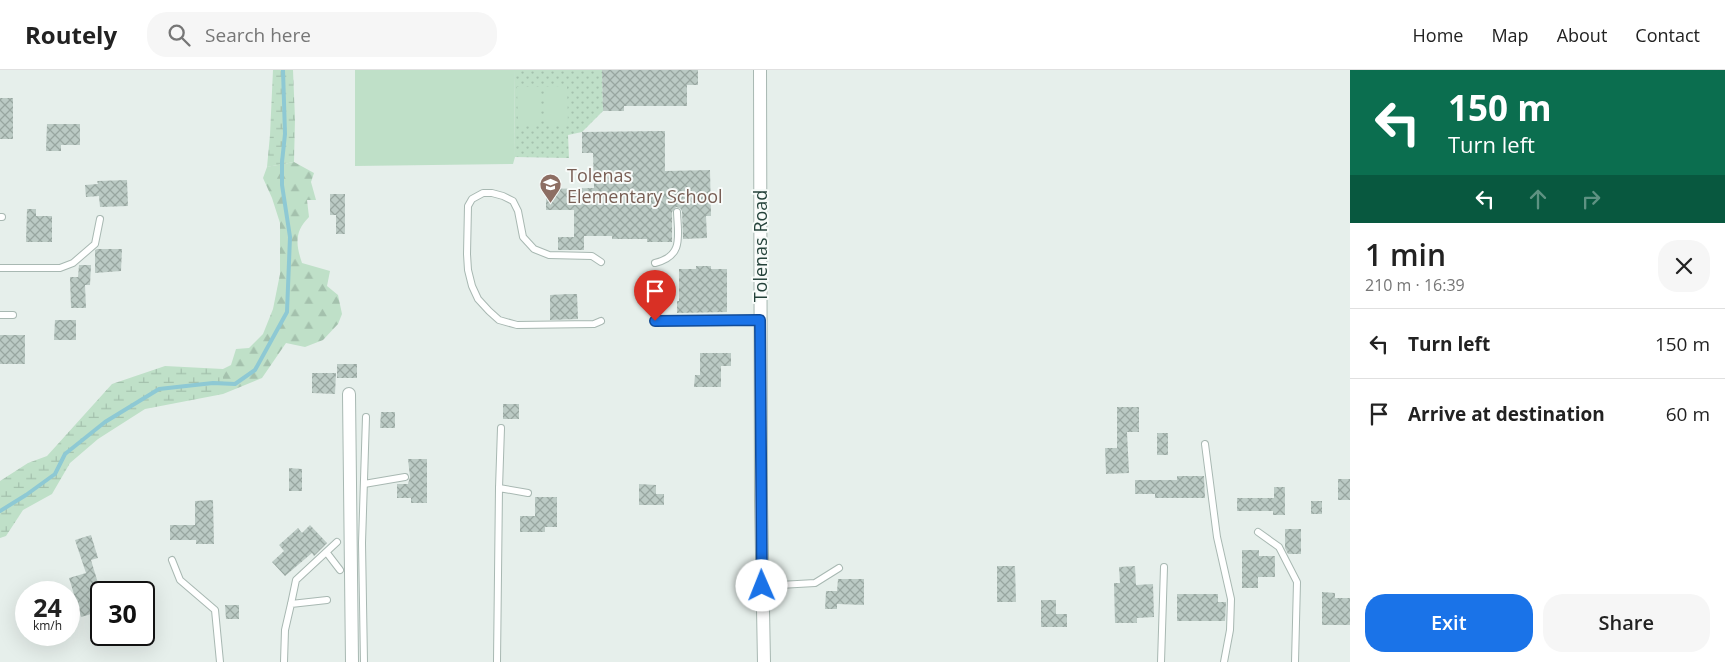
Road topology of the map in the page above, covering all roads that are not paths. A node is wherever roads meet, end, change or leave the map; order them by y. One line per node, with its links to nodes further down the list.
1 (760, 70): 10 (street, Tolenas Road)
2 (678, 212): 5 (lane)
3 (100, 219): 6 (lane)
4 (601, 262): 9 (lane)
5 (655, 263)
6 (0, 268)
7 (13, 314): 8 (lane)
8 (0, 315)
9 (601, 320)
10 (760, 320): 11 (lane); 27 (street, Tolenas Road)
11 (655, 321)
12 (349, 394): 32 (street)
13 (366, 417): 17 (lane)
14 (502, 428): 18 (lane)
15 (1205, 444): 37 (lane)
16 (405, 477): 17 (lane)
17 (364, 484): 33 (lane)
18 (498, 488): 19 (lane); 34 (lane)
19 (528, 493)
20 (1258, 532): 38 (lane)
21 (337, 542): 22 (lane)
22 (327, 553): 26 (lane); 29 (lane)
23 (172, 560): 30 (lane)
24 (1164, 567): 36 (lane)
25 (839, 568): 27 (lane)
26 (340, 570)
27 (762, 586): 35 (street, Tolenas Road)
28 (327, 600): 29 (lane)
29 (292, 604): 31 (lane)
30 (220, 662)
31 (284, 662)
32 (352, 662)
33 (364, 662)
34 (497, 662)
35 (764, 662)
36 (1161, 662)
37 (1224, 662)
38 (1296, 662)

